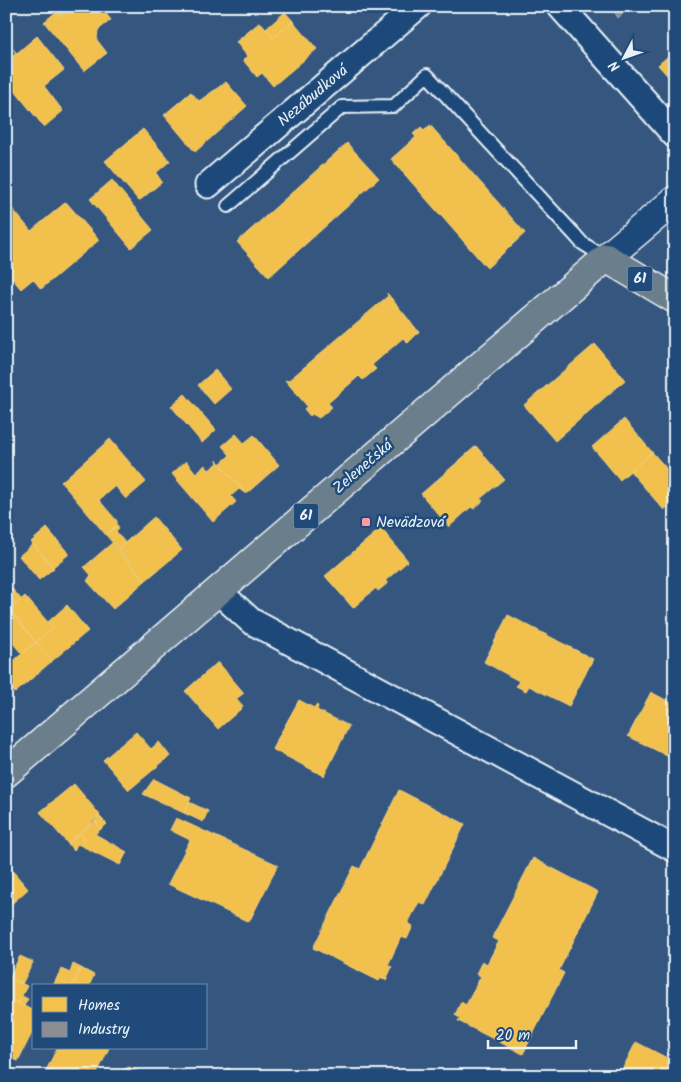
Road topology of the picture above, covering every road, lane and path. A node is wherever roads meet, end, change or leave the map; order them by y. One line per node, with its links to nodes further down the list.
1 (418, 6): 4 (street, Nezábudková)
2 (560, 6): 3 (street)
3 (675, 135)
4 (208, 185)
5 (675, 200): 7 (street, Zelenečská)
6 (228, 206): 7 (lane)
7 (606, 258): 8 (main road, 61); 9 (main road, Zelenečská / 61)
8 (675, 299)
9 (218, 591): 10 (main road, Zelenečská / 61); 11 (street)
10 (6, 773)
11 (675, 848)

